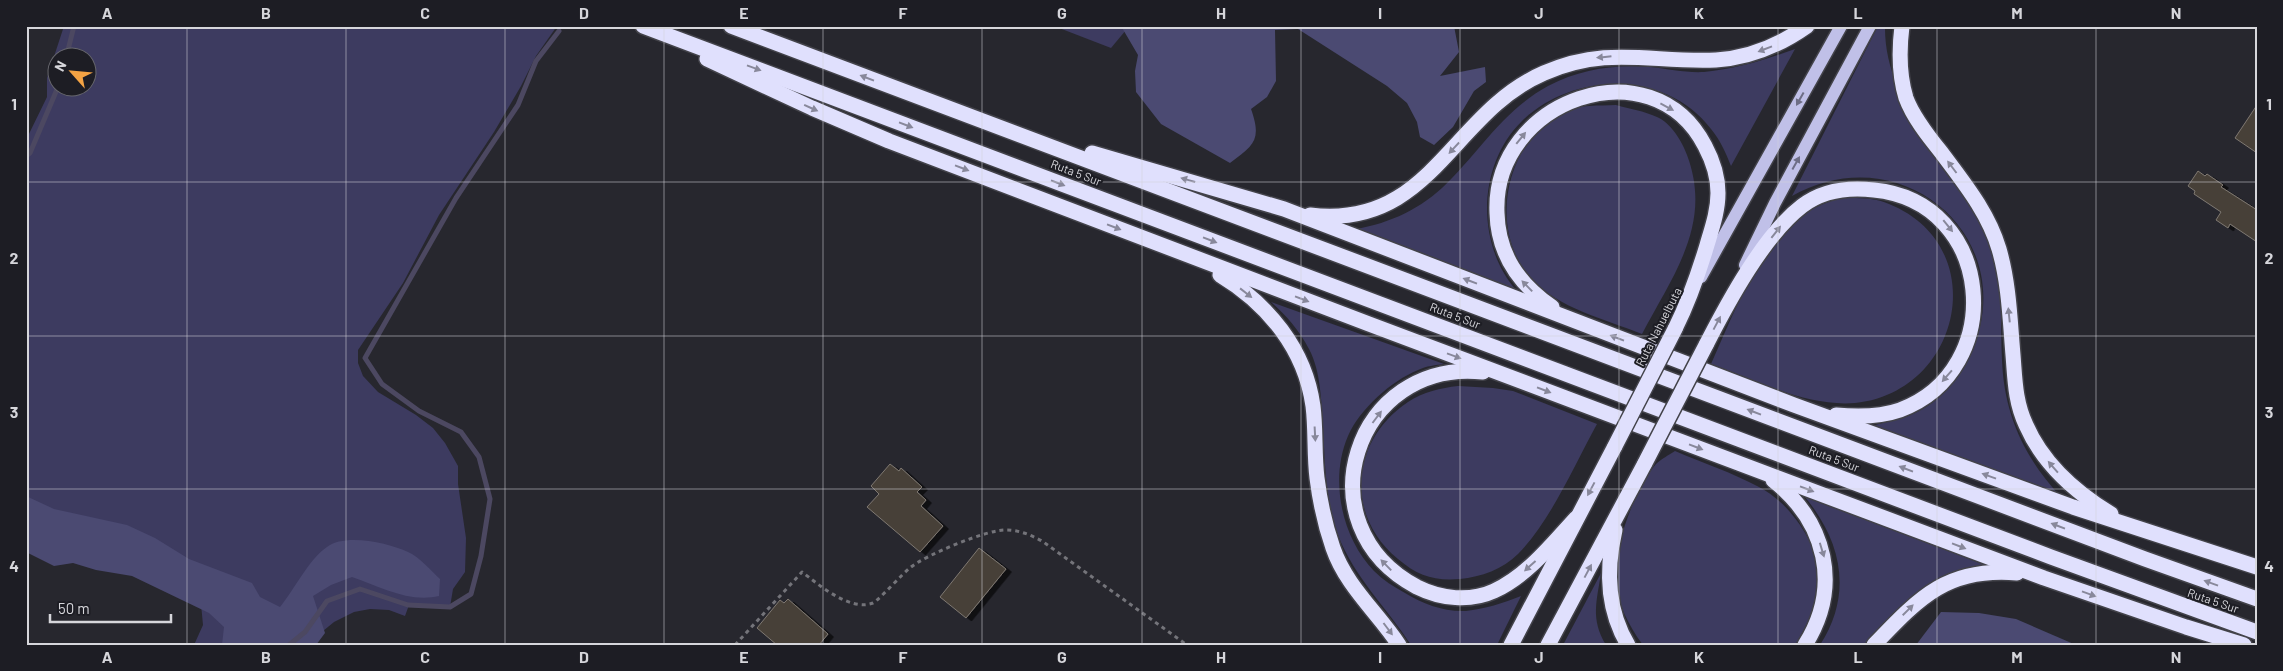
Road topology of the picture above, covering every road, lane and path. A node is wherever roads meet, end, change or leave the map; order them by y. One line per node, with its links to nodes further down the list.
1 (642, 26): 9 (highway, one-way to 9); 22 (highway, Ruta 5 Sur, one-way to 22)
2 (731, 26): 7 (highway, Ruta 5 Sur, one-way to 2)
3 (1807, 26): 8 (highway, one-way to 8)
4 (1841, 26): 10 (main road, Ruta Nahuelbuta, one-way to 10)
5 (1870, 26): 11 (main road, one-way to 5)
6 (1902, 26): 18 (highway, one-way to 6)
7 (1027, 138): 8 (highway, one-way to 7); 21 (highway, Ruta 5 Sur, one-way to 7)
8 (1284, 209): 12 (highway, one-way to 8)
9 (1191, 257): 13 (highway, one-way to 13); 25 (highway, one-way to 25)
10 (1691, 296): 12 (highway, one-way to 10); 17 (highway, Ruta Nahuelbuta, one-way to 17, bridge)
11 (1728, 301): 14 (highway, one-way to 14); 16 (highway, one-way to 11, bridge)
12 (1581, 324): 14 (highway, one-way to 12)
13 (1498, 372): 15 (highway, one-way to 15); 17 (highway, one-way to 13)
14 (1794, 405): 18 (highway, one-way to 14)
15 (1762, 472): 20 (highway, one-way to 20); 29 (highway, one-way to 29)
16 (1618, 516): 27 (highway, one-way to 16); 28 (highway)
17 (1576, 518): 26 (highway, Ruta Nahuelbuta)
18 (2168, 538): 19 (highway)
19 (2257, 566)
20 (2044, 578): 30 (highway, one-way to 20); 31 (highway, one-way to 31)
21 (2257, 599)
22 (2257, 632)
23 (735, 645): 24 (path)
24 (1187, 645)
25 (1400, 645)
26 (1511, 645)
27 (1548, 645)
28 (1628, 645)
29 (1805, 645)
30 (1874, 645)
31 (2244, 645)

